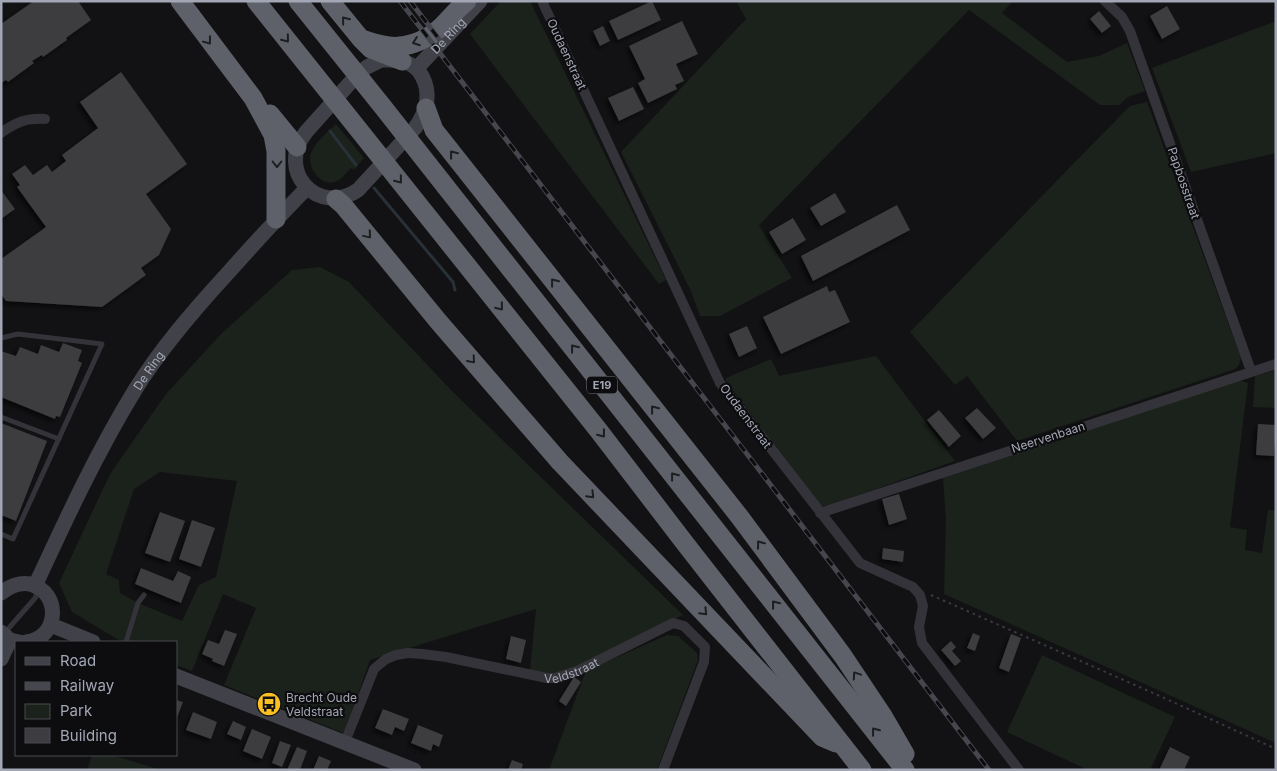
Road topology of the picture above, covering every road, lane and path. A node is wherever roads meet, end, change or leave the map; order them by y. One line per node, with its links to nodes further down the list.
1 (180, 1): 11 (highway, one-way to 11)
2 (256, 1): 38 (highway, E19, one-way to 38)
3 (298, 1): 43 (highway, E19, one-way to 3)
4 (330, 1): 9 (highway, one-way to 4)
5 (466, 1): 9 (highway, one-way to 9)
6 (480, 1): 10 (main road, De Ring)
7 (542, 1): 24 (street, Oudaenstraat)
8 (1105, 1): 21 (street, Papbosstraat)
9 (361, 39): 10 (highway)
10 (409, 64): 12 (main road); 15 (main road)
11 (253, 98): 15 (highway); 18 (highway, one-way to 18)
12 (426, 108): 17 (main road); 44 (highway, one-way to 12)
13 (45, 119): 14 (street)
14 (1, 133)
15 (299, 143): 16 (main road)
16 (307, 188): 17 (main road); 18 (main road, De Ring)
17 (340, 198): 38 (highway, one-way to 38)
18 (276, 219): 26 (main road, De Ring)
19 (1, 338): 23 (lane)
20 (1276, 364): 21 (street, Neervenbaan)
21 (1251, 371): 24 (street, Neervenbaan)
22 (1, 417): 23 (lane)
23 (59, 439): 25 (lane)
24 (820, 513): 27 (street, Oudaenstraat)
25 (1, 534)
26 (35, 586): 28 (main road); 30 (main road); 31 (lane)
27 (913, 587): 39 (path); 45 (street)
28 (1, 593)
29 (144, 595): 34 (lane)
30 (51, 625): 32 (main road); 33 (main road)
31 (10, 638): 35 (main road)
32 (33, 641)
33 (91, 641)
34 (126, 641)
35 (1, 659)
36 (178, 677): 37 (main road)
37 (345, 742): 40 (main road); 41 (street, Veldstraat)
38 (844, 746): 42 (highway, E19)
39 (1276, 749)
40 (414, 770)
41 (663, 770)
42 (862, 770)
43 (905, 770)
44 (914, 770)
45 (1019, 770)

